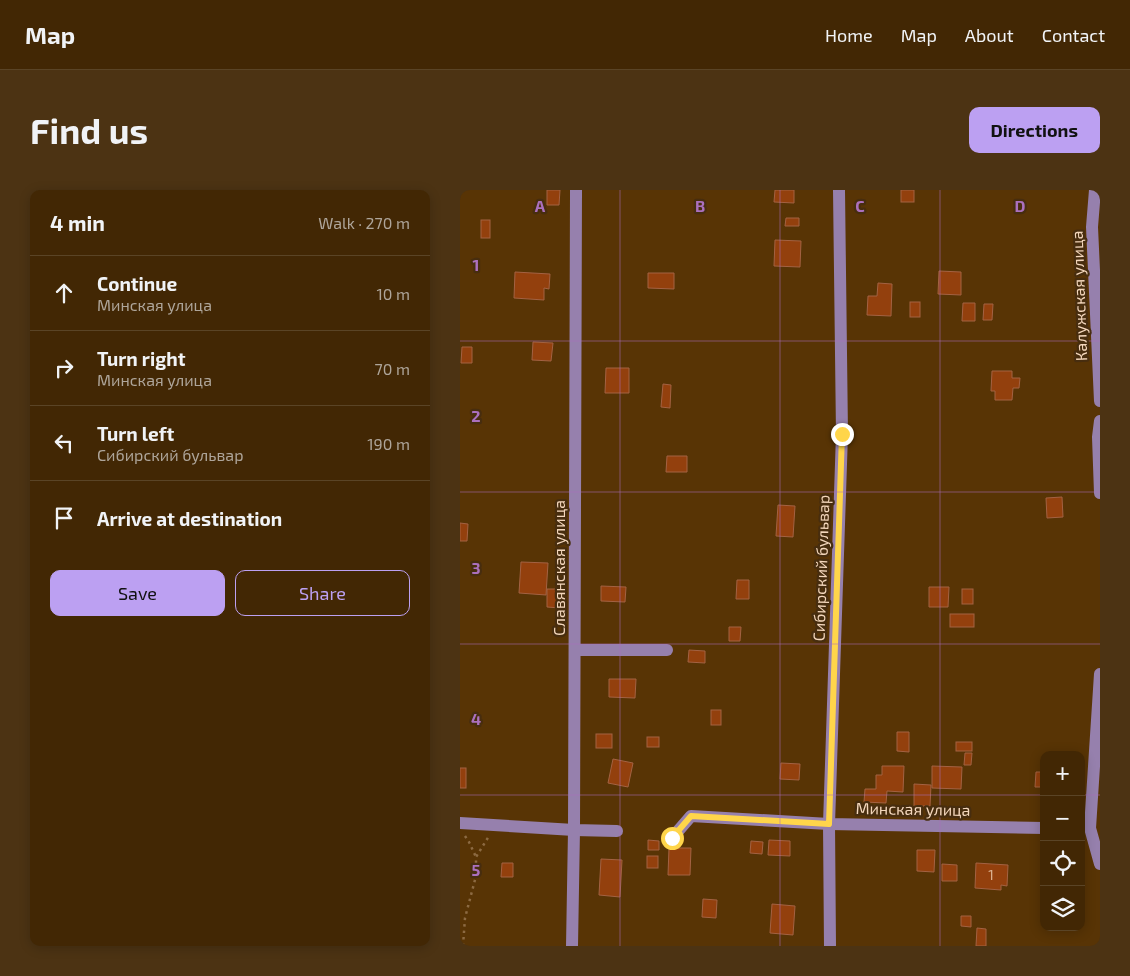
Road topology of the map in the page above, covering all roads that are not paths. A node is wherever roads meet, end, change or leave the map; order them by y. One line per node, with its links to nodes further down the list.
1 (576, 190): 7 (street, Славянская улица)
2 (839, 190): 11 (street, Сибирский бульвар)
3 (1095, 190): 4 (street, Калужская улица)
4 (1100, 401)
5 (1100, 421): 6 (street)
6 (1100, 493)
7 (575, 650): 8 (street); 14 (street, Славянская улица)
8 (667, 650)
9 (1100, 674): 13 (street)
10 (460, 822): 14 (street)
11 (829, 824): 12 (street, Минская улица); 16 (street, Минская улица); 19 (street, Сибирский бульвар)
12 (1040, 828)
13 (1085, 828): 17 (street)
14 (574, 830): 15 (street); 18 (street, Славянская улица)
15 (617, 831)
16 (672, 838)
17 (1100, 864)
18 (572, 946)
19 (830, 946)

